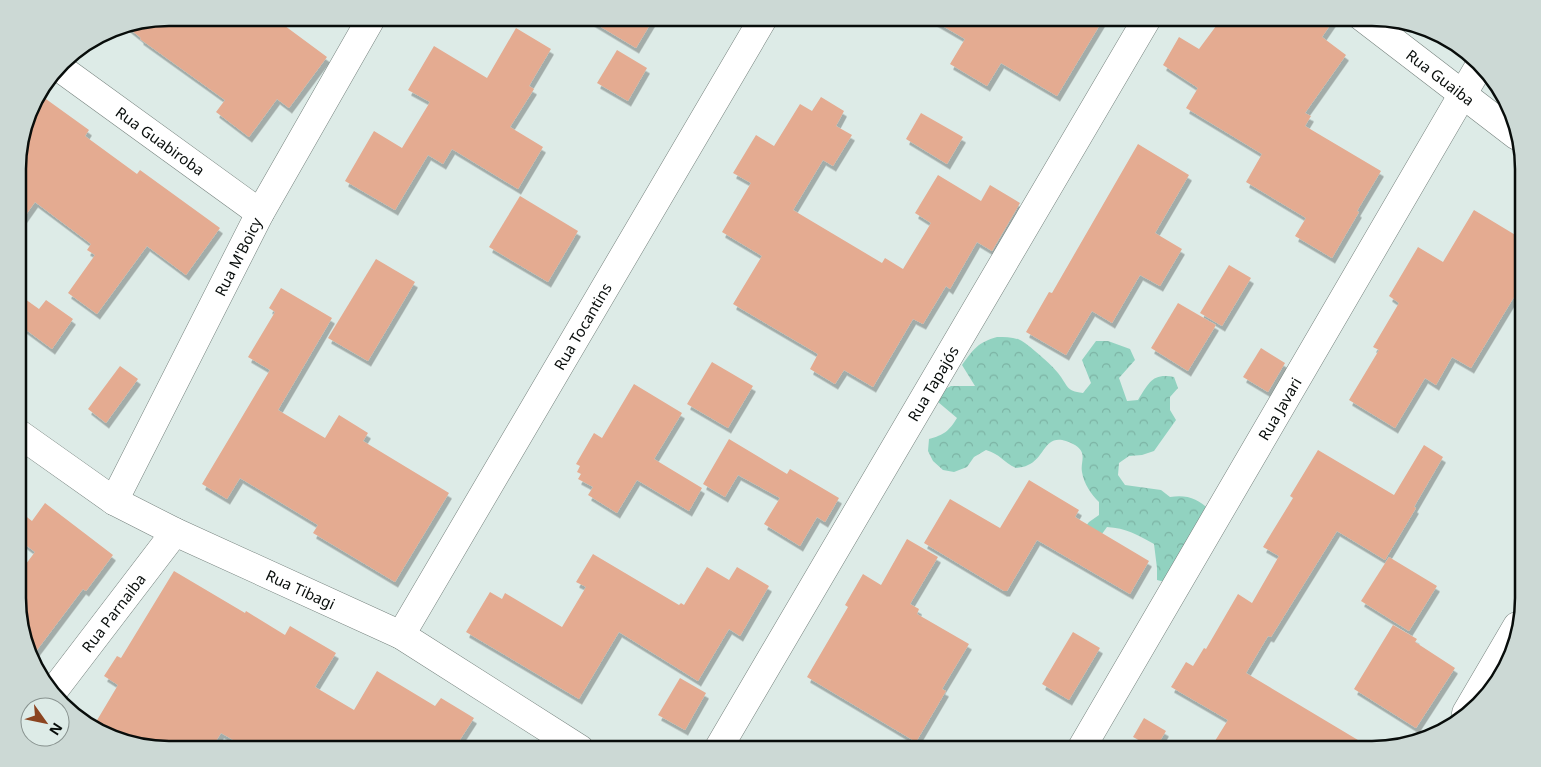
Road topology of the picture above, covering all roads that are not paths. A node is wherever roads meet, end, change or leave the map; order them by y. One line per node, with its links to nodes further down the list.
1 (367, 26): 9 (street, Rua M'Boicy)
2 (759, 26): 13 (street, Rua Tocantins)
3 (1143, 26): 19 (street, Rua Tapajós)
4 (1373, 26): 7 (street, Rua Guaiba)
5 (65, 72): 9 (street, Rua Guabiroba)
6 (1476, 72): 7 (street, Rua Javari)
7 (1462, 94): 8 (street, Rua Guaiba); 17 (street, Rua Javari)
8 (1509, 130)
9 (260, 213): 11 (street, Rua M'Boicy)
10 (26, 439): 11 (street, Rua Tibagi)
11 (114, 501): 12 (street, Rua Tibagi)
12 (175, 532): 13 (street, Rua Tibagi); 15 (street, Rua Parnaiba)
13 (400, 636): 18 (street, Rua Tibagi)
14 (1508, 642): 16 (street)
15 (57, 686)
16 (1477, 694)
17 (1086, 740)
18 (567, 741)
19 (723, 741)

